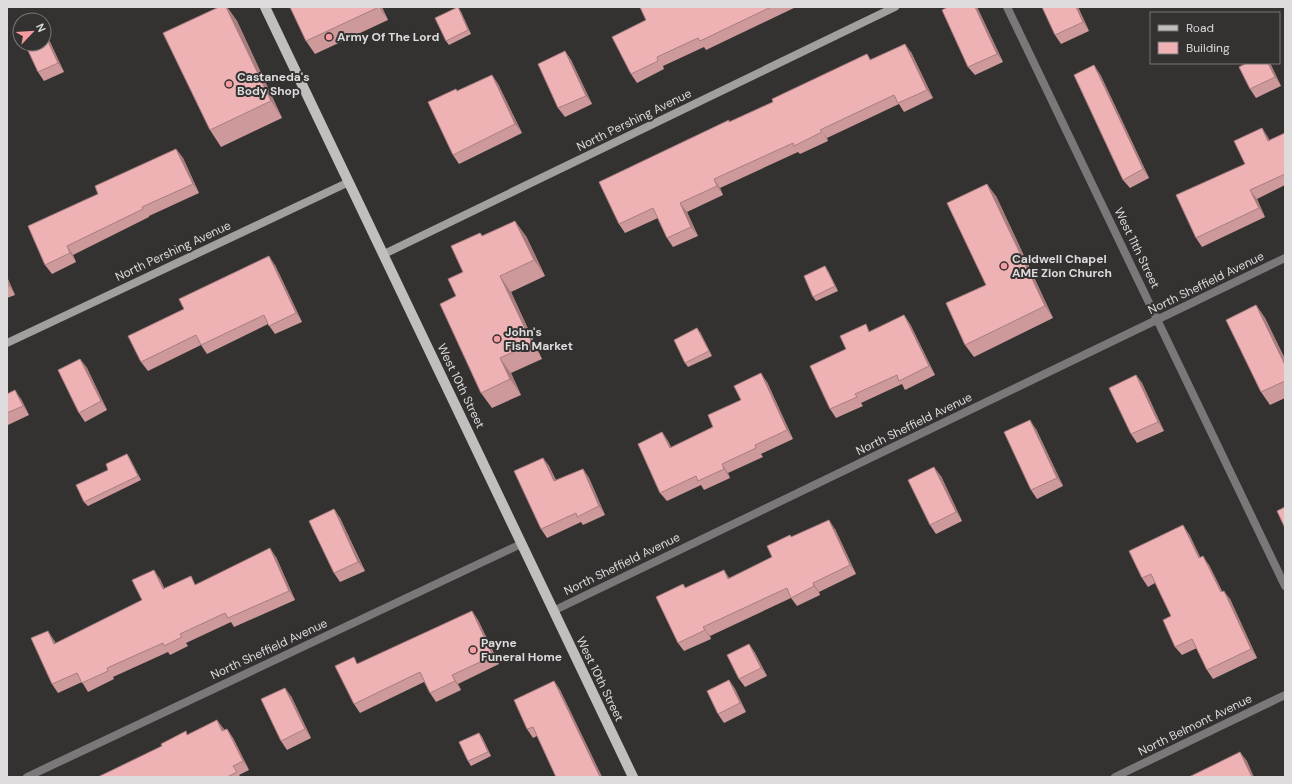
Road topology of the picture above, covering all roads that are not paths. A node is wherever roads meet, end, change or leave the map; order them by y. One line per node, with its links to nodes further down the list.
1 (265, 7): 4 (main road, West 10th Street)
2 (895, 7): 5 (street, North Pershing Avenue)
3 (1007, 7): 7 (street, West 11th Street)
4 (349, 182): 5 (main road, West 10th Street); 8 (street, North Pershing Avenue)
5 (384, 254): 9 (main road, West 10th Street)
6 (1285, 258): 7 (street, North Sheffield Avenue)
7 (1158, 319): 10 (street, West 11th Street); 11 (street, North Sheffield Avenue)
8 (7, 343)
9 (522, 544): 11 (main road, West 10th Street); 13 (street, North Sheffield Avenue)
10 (1285, 586)
11 (553, 611): 14 (main road, West 10th Street)
12 (1285, 695): 15 (street, North Belmont Avenue)
13 (27, 777)
14 (633, 777)
15 (1115, 777)

